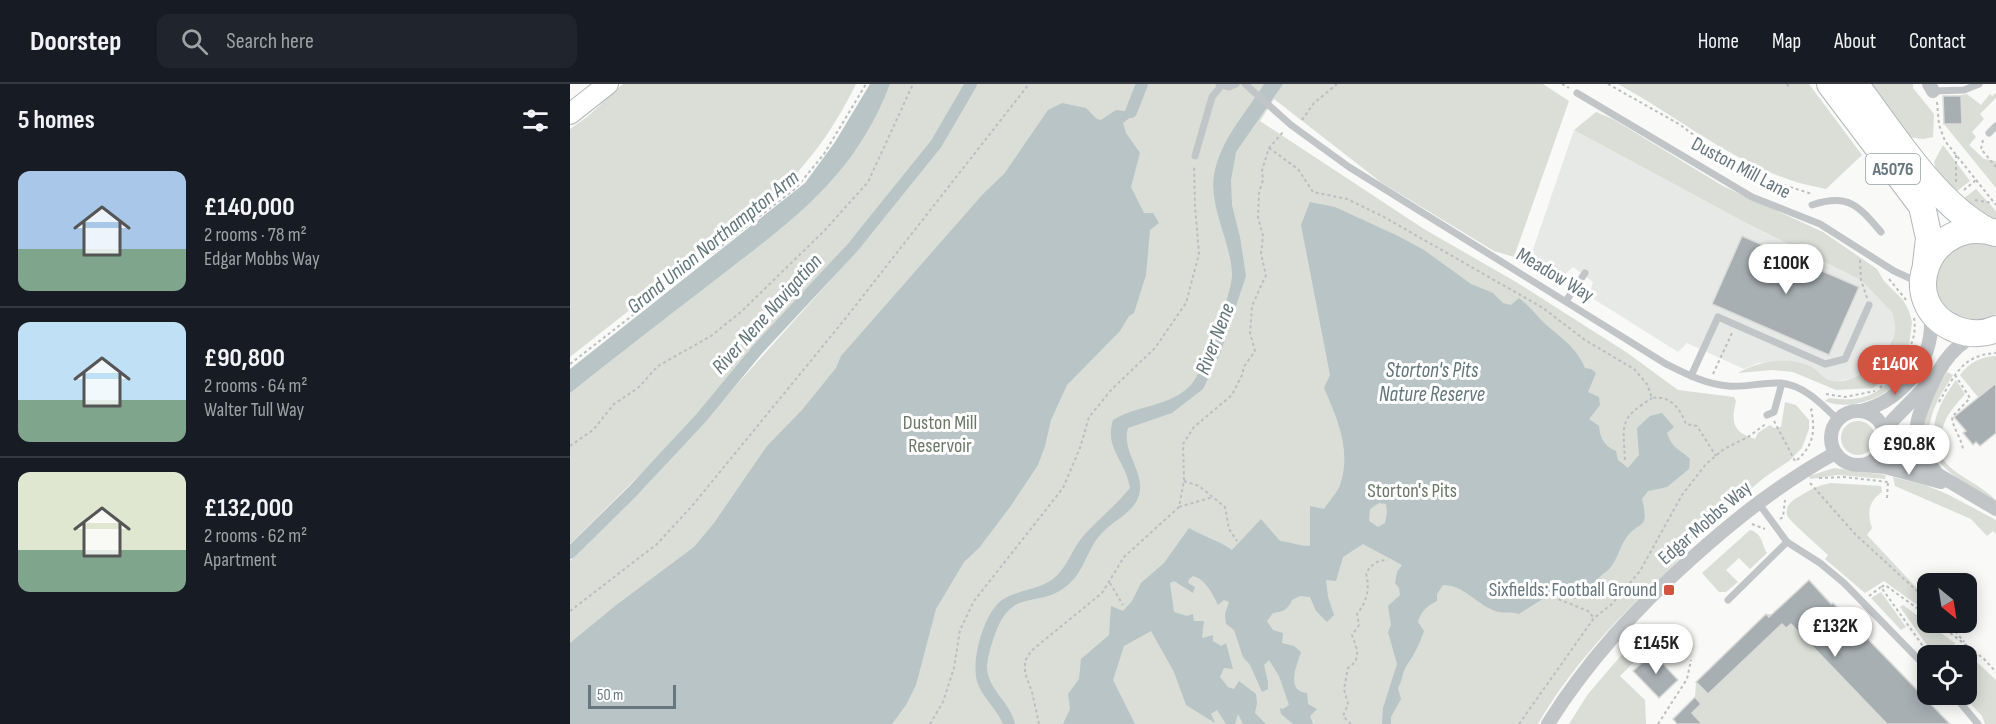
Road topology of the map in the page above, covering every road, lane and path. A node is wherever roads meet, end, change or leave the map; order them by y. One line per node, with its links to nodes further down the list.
1 (608, 84): 17 (street)
2 (866, 84): 37 (path)
3 (913, 84): 52 (path)
4 (1029, 84): 83 (path)
5 (1236, 84): 13 (lane)
6 (1246, 84): 18 (lane, Meadow Way)
7 (1337, 84): 18 (path)
8 (1608, 84): 26 (path)
9 (1787, 84): 14 (path)
10 (1830, 84): 32 (highway, A5076)
11 (1855, 84): 29 (highway, A5076)
12 (1979, 84): 15 (lane)
13 (1220, 85): 23 (lane)
14 (1790, 89)
15 (1933, 89): 22 (path)
16 (1577, 93): 30 (lane, Duston Mill Lane)
17 (570, 114)
18 (1291, 126): 21 (path); 33 (lane, Meadow Way)
19 (1996, 126): 20 (lane)
20 (1989, 133): 24 (path)
21 (1269, 148): 43 (path); 59 (path)
22 (1956, 155): 25 (path); 27 (path)
23 (1195, 156): 95 (path)
24 (1996, 167)
25 (1956, 186)
26 (1812, 204): 28 (lane)
27 (1996, 205)
28 (1881, 232)
29 (1992, 232): 32 (highway)
30 (1862, 251): 32 (lane, Duston Mill Lane); 34 (path)
31 (1585, 273): 33 (lane)
32 (1926, 284): 36 (highway); 46 (street)
33 (1566, 301): 40 (lane, Meadow Way)
34 (1869, 305): 35 (lane)
35 (1736, 325): 38 (path); 40 (lane)
36 (1991, 336): 39 (path); 41 (street)
37 (570, 364)
38 (1713, 374)
39 (1955, 375): 44 (path); 53 (path)
40 (1691, 376): 42 (lane, Meadow Way)
41 (1935, 377): 51 (street); 58 (street)
42 (1782, 383): 47 (lane); 49 (lane, Meadow Way)
43 (1652, 398): 55 (path); 56 (path)
44 (1936, 407)
45 (1811, 410): 55 (path)
46 (1861, 411): 49 (street); 51 (street)
47 (1767, 415)
48 (1933, 415): 50 (path)
49 (1838, 420): 54 (street)
50 (1932, 434)
51 (1885, 438): 57 (street); 58 (street)
52 (570, 447)
53 (1963, 450)
54 (1835, 453): 57 (street); 66 (street, Edgar Mobbs Way)
55 (1716, 456): 84 (path)
56 (1625, 460)
57 (1861, 465): 62 (street)
58 (1937, 474): 62 (street)
59 (1184, 481): 64 (path); 67 (path)
60 (1808, 481): 61 (path); 65 (path); 77 (path)
61 (1802, 485)
62 (1955, 485): 68 (street)
63 (1788, 495): 69 (path)
64 (1213, 497): 67 (path); 72 (path)
65 (1887, 498)
66 (1757, 501): 73 (lane); 99 (street, Edgar Mobbs Way)
67 (1179, 507): 75 (path)
68 (1996, 509)
69 (1783, 517)
70 (1747, 525): 71 (path)
71 (1764, 530)
72 (1237, 541)
73 (1787, 542): 79 (lane); 80 (lane)
74 (1388, 560): 97 (path)
75 (1110, 583): 81 (path); 96 (path)
76 (1881, 587): 80 (path); 82 (path); 87 (path)
77 (1917, 591)
78 (1553, 597): 84 (path)
79 (1728, 600)
80 (1860, 601): 91 (lane)
81 (1123, 605)
82 (1917, 608)
83 (570, 610)
84 (1594, 618): 98 (path)
85 (1950, 633): 88 (path)
86 (1957, 633): 89 (path)
87 (1923, 645)
88 (1966, 645)
89 (1966, 645)
90 (1977, 655): 93 (path)
91 (1917, 658)
92 (1691, 660): 100 (path)
93 (1996, 672)
94 (1962, 705): 101 (lane)
95 (930, 724)
96 (1039, 724)
97 (1350, 724)
98 (1519, 724)
99 (1548, 724)
100 (1658, 724)
101 (1978, 724)

